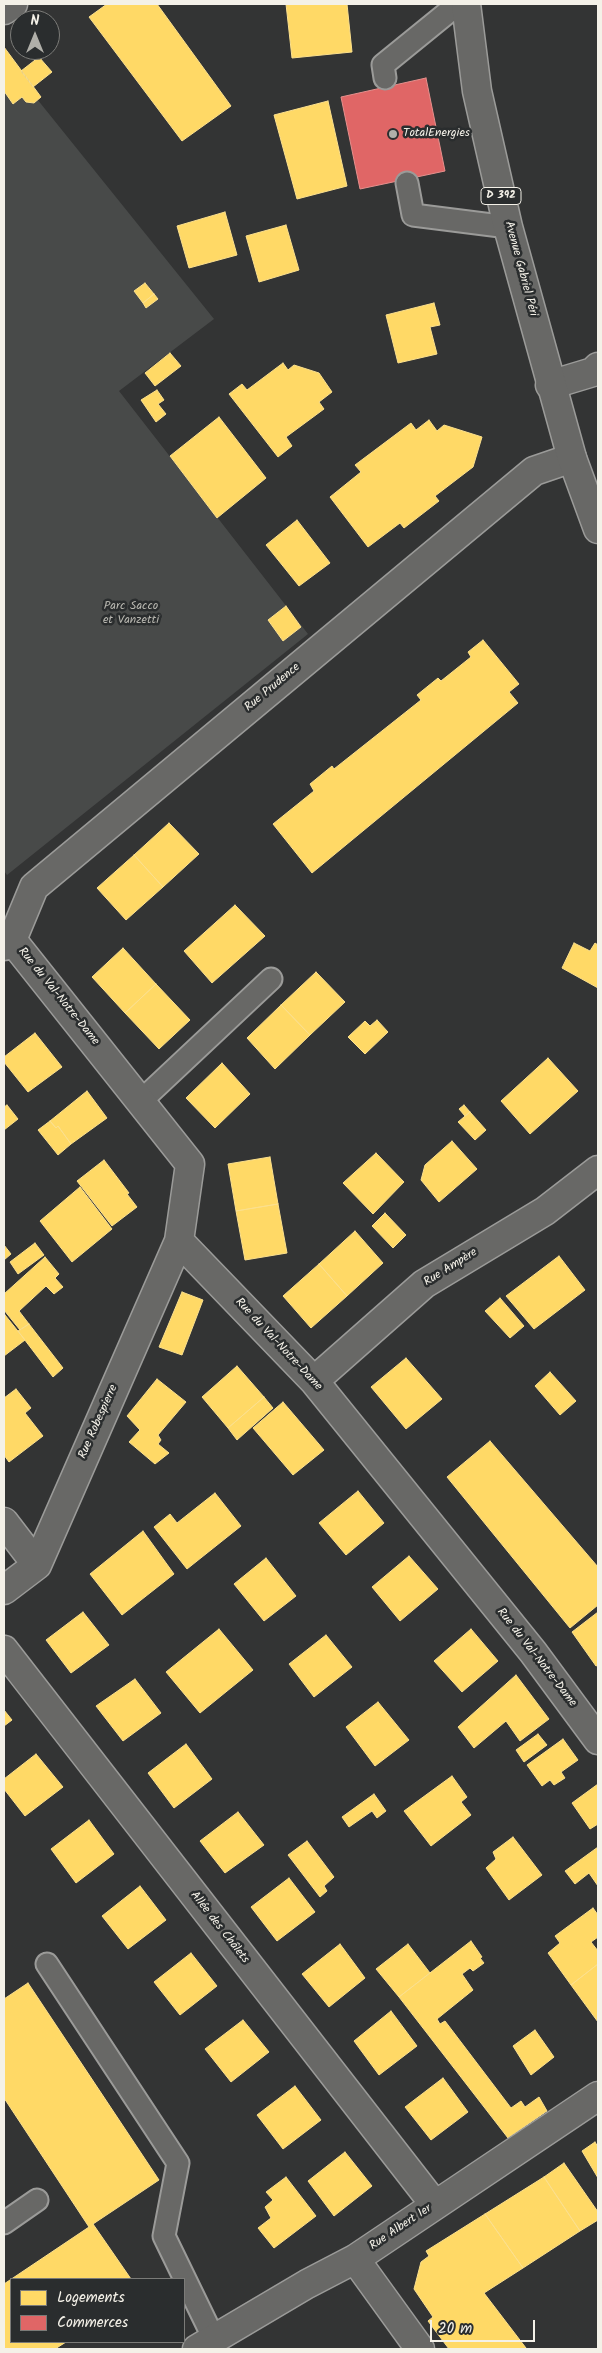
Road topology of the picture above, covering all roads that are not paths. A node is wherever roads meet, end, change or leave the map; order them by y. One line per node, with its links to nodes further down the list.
1 (13, 4): 4 (street)
2 (458, 4): 5 (lane)
3 (466, 4): 7 (street, Avenue Gabriel Péri / D 392)
4 (4, 10)
5 (385, 78)
6 (407, 183): 7 (lane)
7 (508, 227): 9 (street, Avenue Gabriel Péri / D 392)
8 (598, 368): 9 (street)
9 (550, 385): 10 (street, Avenue Gabriel Péri / D 392)
10 (572, 458): 11 (street, Avenue Gabriel Péri / D 392); 12 (street, Rue Prudence)
11 (598, 529)
12 (8, 943): 14 (street, Rue du Val-Notre-Dame)
13 (271, 979): 14 (lane)
14 (141, 1101): 16 (street, Rue du Val-Notre-Dame)
15 (598, 1170): 17 (street, Rue Ampère)
16 (179, 1241): 17 (street, Rue du Val-Notre-Dame); 19 (street, Rue Robespierre)
17 (314, 1381): 22 (street, Rue du Val-Notre-Dame)
18 (4, 1522): 19 (street)
19 (37, 1565): 20 (street, Rue Robespierre)
20 (4, 1590)
21 (4, 1650): 26 (street, Allée des Châlets)
22 (598, 1740)
23 (47, 1964): 29 (lane)
24 (598, 2096): 26 (street, Rue Albert 1er)
25 (37, 2200): 27 (lane)
26 (435, 2205): 28 (street, Rue Albert 1er)
27 (4, 2223)
28 (355, 2259): 31 (street, Rue Albert 1er); 32 (street)
29 (180, 2278)
30 (185, 2290): 31 (lane)
31 (206, 2344)
32 (420, 2349)

